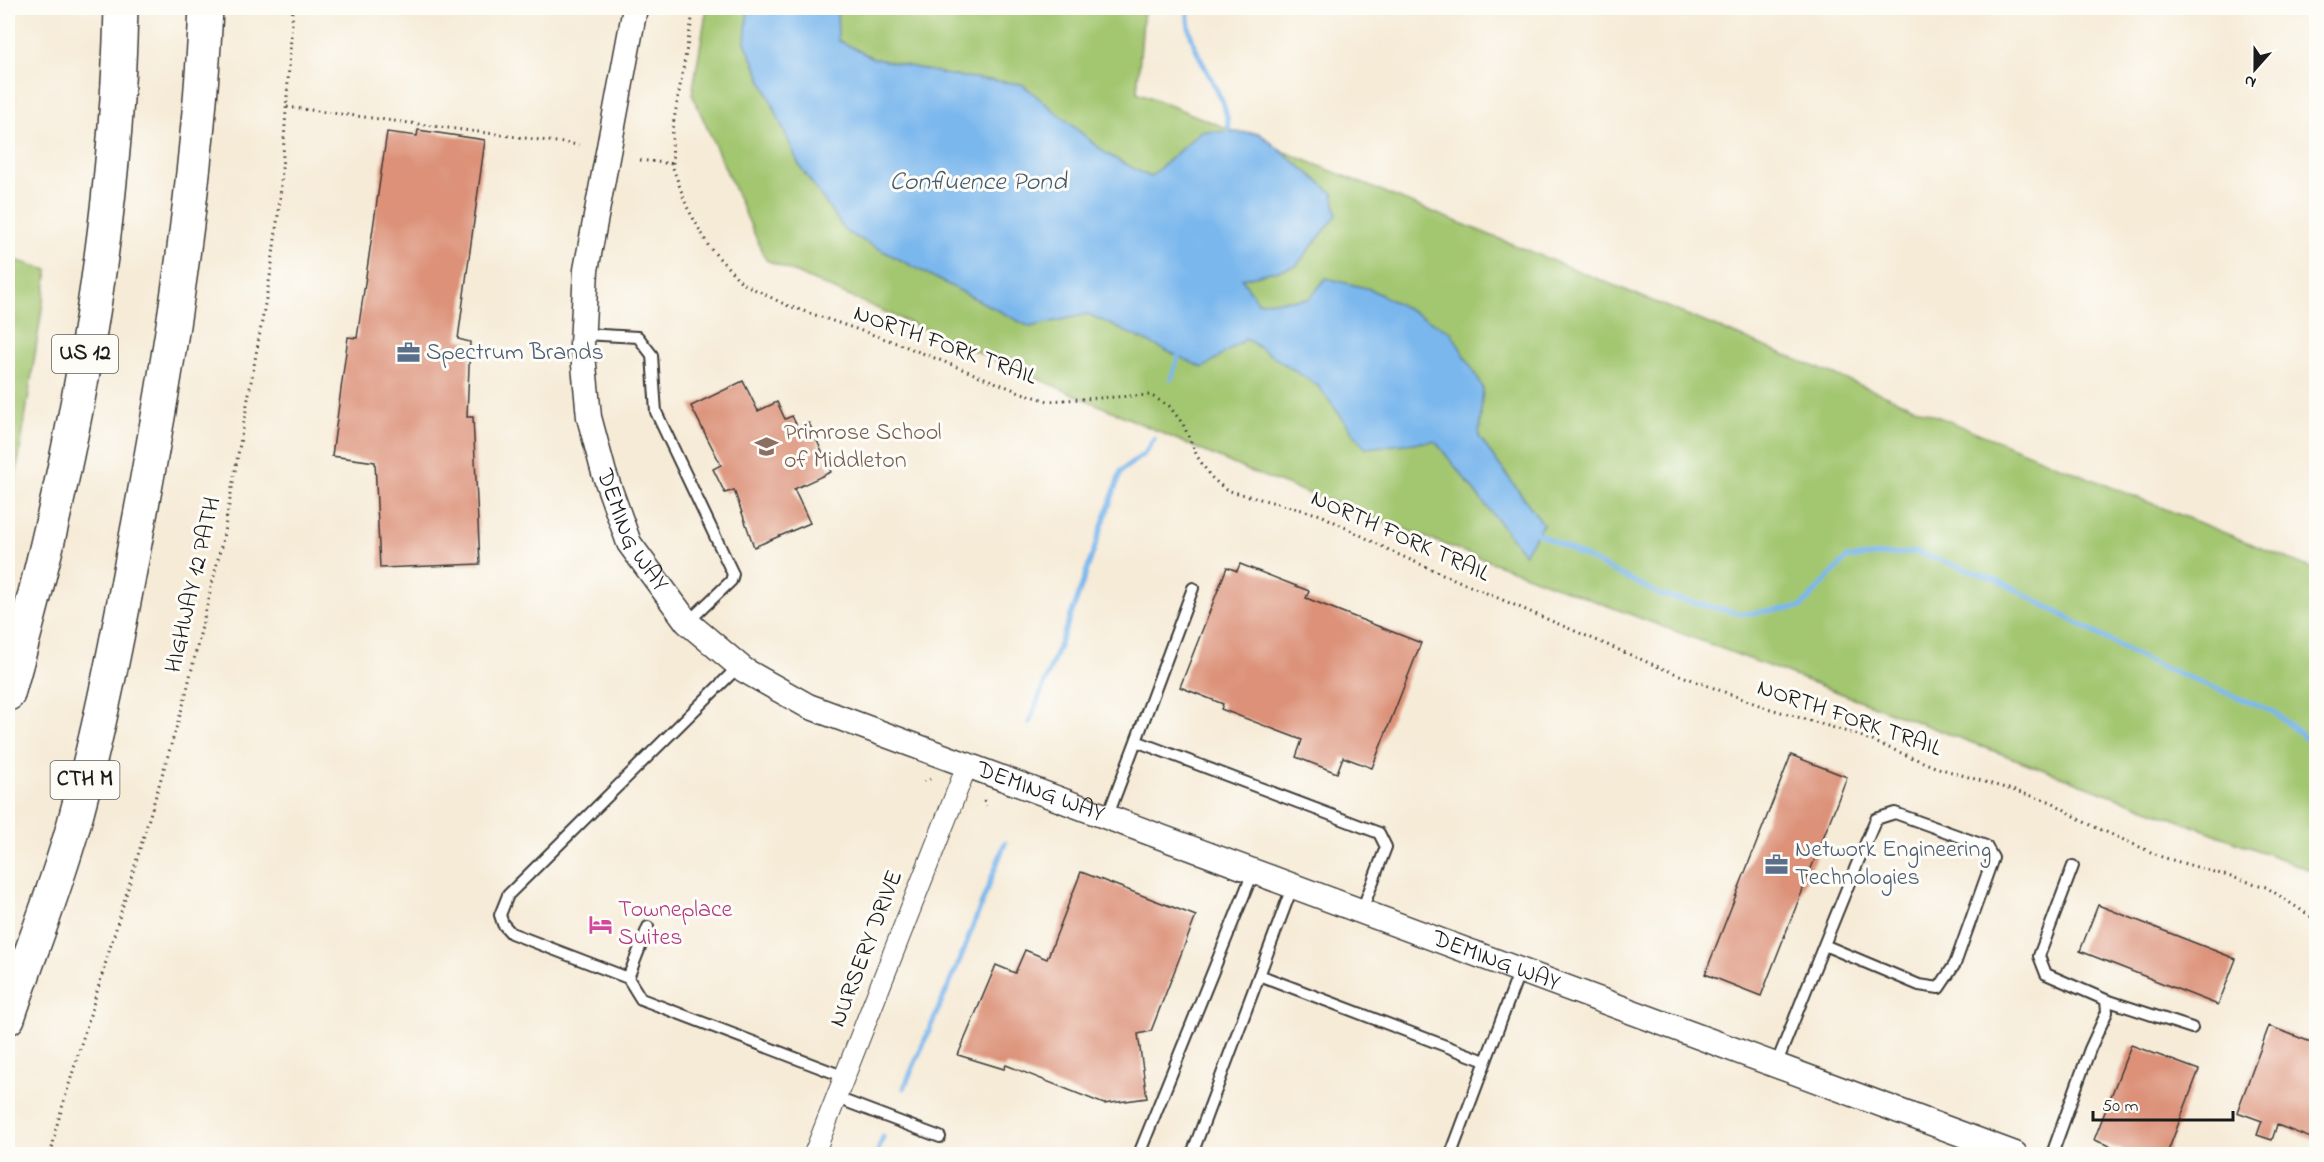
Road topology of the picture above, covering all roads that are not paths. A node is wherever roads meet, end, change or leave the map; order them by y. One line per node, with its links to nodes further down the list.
1 (122, 8): 9 (highway, US 12)
2 (206, 8): 5 (highway)
3 (635, 8): 4 (street, DEMING WAY)
4 (583, 334): 7 (street, DEMING WAY); 7 (lane)
5 (137, 534): 19 (highway); 24 (highway, CTH M)
6 (1193, 588): 10 (lane)
7 (687, 622): 8 (street, DEMING WAY)
8 (739, 666): 11 (street, DEMING WAY); 22 (lane)
9 (8, 694)
10 (1136, 741): 12 (lane); 16 (lane)
11 (968, 763): 12 (street, DEMING WAY); 28 (street, NURSERY DRIVE)
12 (1108, 815): 14 (street, DEMING WAY)
13 (2073, 866): 23 (lane)
14 (1254, 870): 15 (street, DEMING WAY); 32 (lane)
15 (1293, 884): 16 (street, DEMING WAY); 21 (lane)
16 (1362, 910): 20 (street, DEMING WAY)
17 (648, 927): 22 (lane)
18 (1824, 945): 18 (lane); 27 (lane)
19 (8, 952)
20 (1520, 970): 26 (lane); 27 (street, DEMING WAY)
21 (1259, 975): 26 (lane); 33 (lane)
22 (628, 978): 28 (lane)
23 (2106, 1000): 25 (lane); 36 (lane)
24 (8, 1018)
25 (2192, 1028)
26 (1485, 1061): 34 (lane)
27 (1776, 1066): 35 (street, DEMING WAY)
28 (845, 1077): 29 (street, NURSERY DRIVE)
29 (837, 1098): 30 (lane); 31 (street, NURSERY DRIVE)
30 (940, 1137)
31 (814, 1155)
32 (1139, 1155)
33 (1192, 1155)
34 (1450, 1155)
35 (2015, 1155)
36 (2052, 1155)

